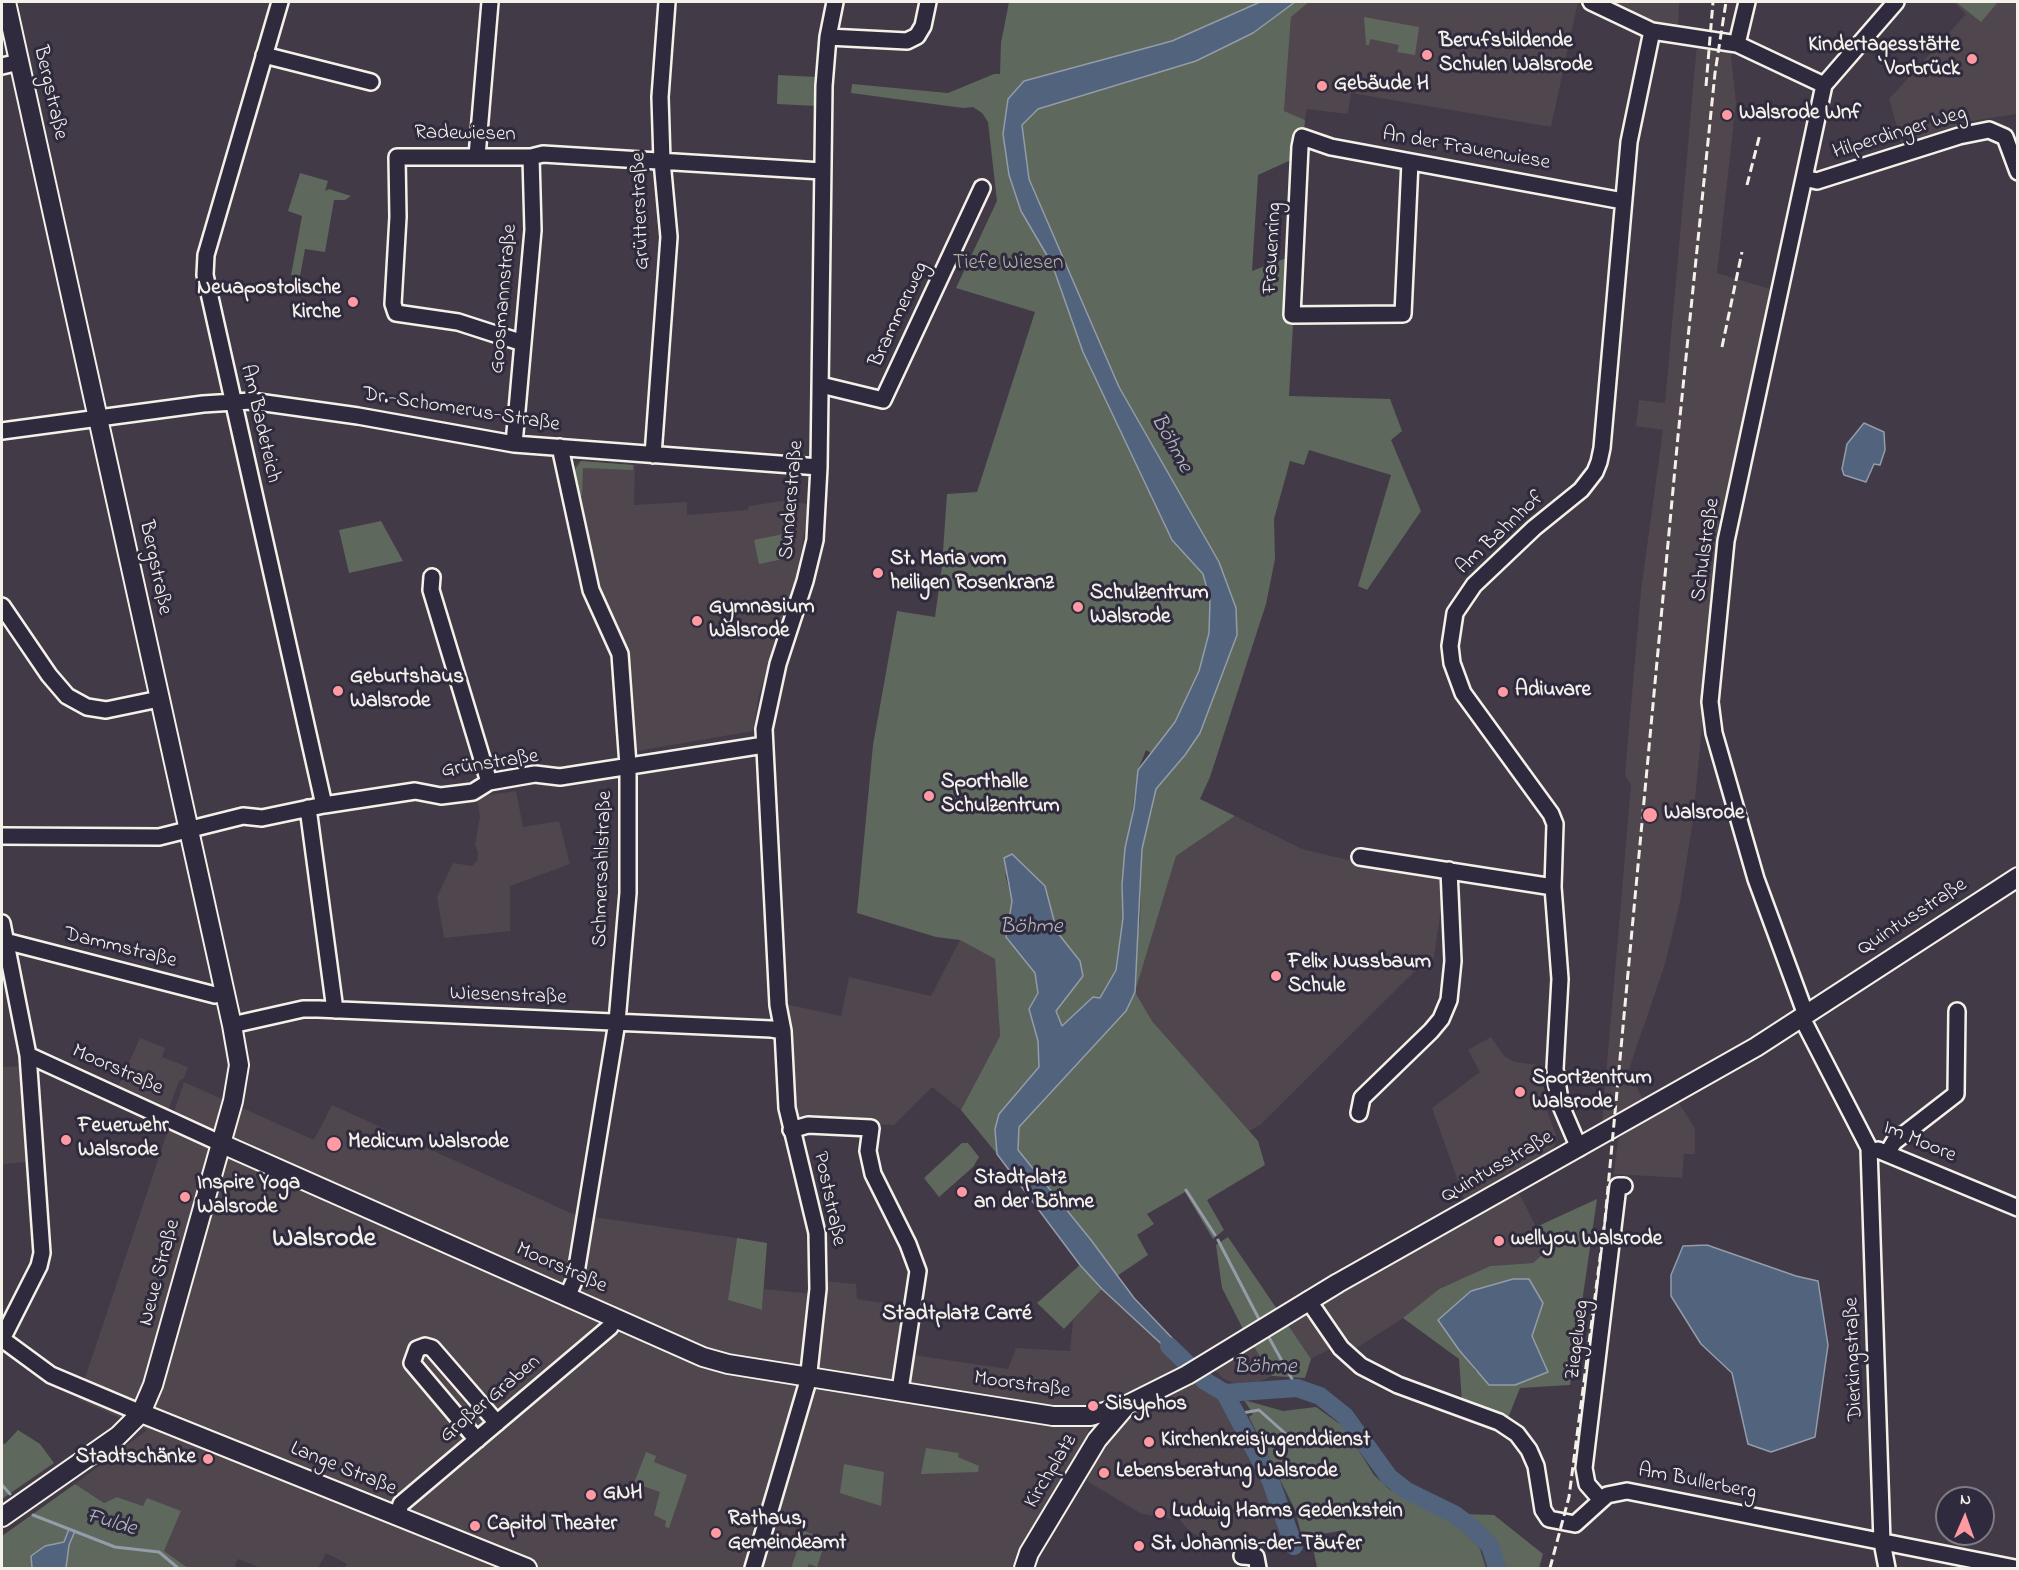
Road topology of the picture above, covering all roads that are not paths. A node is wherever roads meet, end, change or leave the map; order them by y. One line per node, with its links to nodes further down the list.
1 (6, 2): 14 (main road, Bergstraße)
2 (280, 2): 13 (street, Am Badeteich)
3 (490, 2): 18 (street)
4 (667, 2): 20 (street, Grütterstraße)
5 (835, 2): 11 (street, Sunderstraße)
6 (928, 2): 11 (street)
7 (1591, 2): 10 (street)
8 (1747, 2): 12 (street)
9 (1896, 2): 16 (street)
10 (1652, 31): 12 (street); 26 (street, Am Bahnhof)
11 (828, 37): 22 (street, Sunderstraße)
12 (1737, 44): 16 (street)
13 (264, 55): 15 (street); 29 (street, Am Badeteich)
14 (10, 64): 30 (main road, Bergstraße)
15 (371, 82)
16 (1824, 85): 24 (street, Schulstraße)
17 (1302, 137): 21 (street, An der Frauenwiese); 21 (street, Frauenring)
18 (477, 156): 19 (street, Radewiesen); 27 (street, Radewiesen)
19 (531, 157): 20 (street, Radewiesen); 27 (street, Goosmannstraße)
20 (662, 161): 22 (street, Radewiesen); 34 (street, Grütterstraße)
21 (1410, 162): 26 (street, An der Frauenwiese)
22 (822, 171): 28 (street, Sunderstraße)
23 (2018, 172): 24 (street, Hilperdinger Weg)
24 (1804, 178): 55 (street, Schulstraße)
25 (982, 188): 28 (street, Brammerweg)
26 (1623, 201): 49 (street, Am Bahnhof)
27 (523, 343): 32 (street, Goosmannstraße)
28 (821, 385): 35 (street, Sunderstraße)
29 (232, 401): 30 (street, Dr.-Schomerus-Straße); 32 (street, Dr.-Schomerus-Straße); 42 (street, Am Badeteich)
30 (98, 418): 31 (street, Dr.-Schomerus-Straße); 38 (main road, Bergstraße)
31 (2, 431)
32 (514, 444): 33 (street, Dr.-Schomerus-Straße)
33 (560, 447): 34 (street, Dr.-Schomerus-Straße); 40 (street, Schmersahlstraße)
34 (653, 455): 35 (street, Dr.-Schomerus-Straße)
35 (819, 467): 39 (street, Sunderstraße)
36 (432, 578): 41 (street)
37 (2, 606): 38 (street)
38 (159, 699): 44 (main road, Bergstraße)
39 (764, 745): 40 (street, Grünstraße); 58 (street, Sunderstraße)
40 (628, 765): 41 (street, Grünstraße); 56 (street, Schmersahlstraße)
41 (489, 782): 42 (street, Grünstraße)
42 (324, 805): 43 (street, Grünstraße)
43 (308, 808): 44 (street, Grünstraße); 53 (street)
44 (189, 832): 45 (street, Grünstraße); 52 (main road, Bergstraße)
45 (2, 836)
46 (1360, 856): 47 (street)
47 (1449, 870): 49 (street); 60 (street)
48 (2018, 877): 55 (main road, Quintusstraße)
49 (1552, 887): 63 (street, Am Bahnhof)
50 (2, 923): 51 (street)
51 (5, 941): 52 (street, Dammstraße); 59 (street)
52 (225, 993): 57 (main road, Bergstraße)
53 (336, 1010): 56 (street, Wiesenstraße); 57 (street, Wiesenstraße)
54 (1957, 1011): 65 (street)
55 (1804, 1017): 63 (main road, Quintusstraße); 64 (street, Im Moore)
56 (617, 1022): 58 (street, Wiesenstraße); 68 (street, Schmersahlstraße)
57 (232, 1025): 62 (main road, Bergstraße)
58 (783, 1031): 61 (street, Poststraße)
59 (28, 1055): 62 (street, Moorstraße); 71 (street)
60 (1359, 1113)
61 (791, 1130): 72 (street, Poststraße); 73 (street)
62 (220, 1143): 68 (main road, Moorstraße); 75 (main road, Neue Straße)
63 (1579, 1148): 69 (main road, Quintusstraße)
64 (1869, 1149): 65 (street, Im Moore); 83 (street, Dierkingstraße)
65 (1888, 1152): 67 (street, Im Moore)
66 (1624, 1186): 80 (street, Ziegelweg)
67 (2018, 1208)
68 (567, 1297): 70 (main road, Moorstraße)
69 (1308, 1300): 74 (main road, Quintusstraße); 80 (street, Am Bullerberg)
70 (615, 1318): 72 (main road, Moorstraße); 77 (street, Großer Graben)
71 (2, 1339): 75 (street)
72 (809, 1375): 73 (main road, Moorstraße); 86 (street, Poststraße)
73 (900, 1390): 76 (main road, Moorstraße)
74 (1127, 1405): 76 (main road, Moorstraße); 78 (main road, Kirchplatz)
75 (141, 1413): 81 (main road); 82 (main road, Lange Straße)
76 (1098, 1414): 78 (main road)
77 (497, 1423): 79 (street, Großer Graben); 79 (street)
78 (1100, 1435): 87 (main road, Kirchplatz)
79 (477, 1440): 82 (street, Großer Graben)
80 (1601, 1500): 83 (street, Am Bullerberg)
81 (14, 1508)
82 (397, 1516): 85 (main road, Lange Straße)
83 (1882, 1542): 89 (street, Dierkingstraße); 90 (street, Am Bullerberg)
84 (1242, 1556): 88 (street)
85 (527, 1569)
86 (753, 1569)
87 (1024, 1569)
88 (1258, 1569)
89 (1887, 1569)
90 (2015, 1569)

